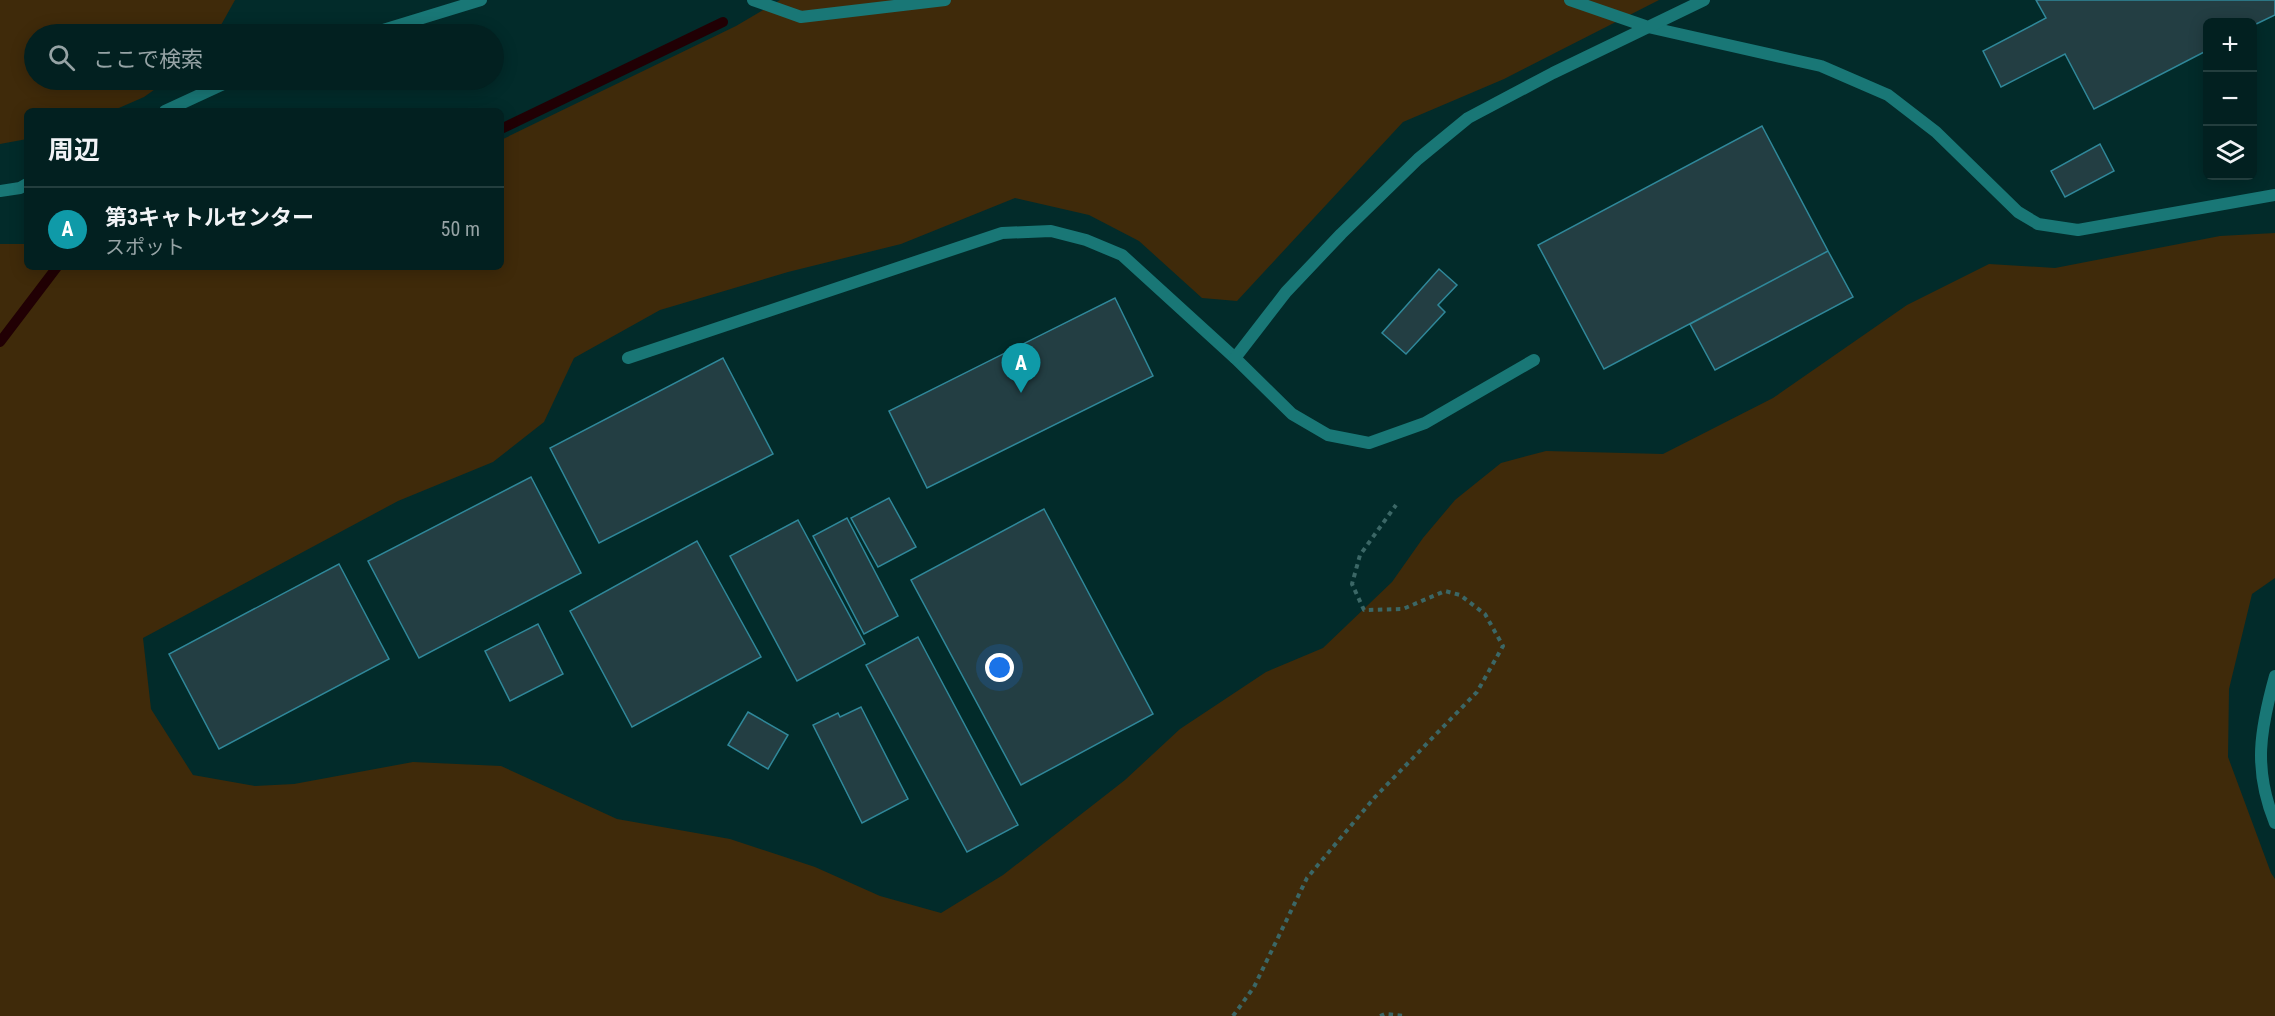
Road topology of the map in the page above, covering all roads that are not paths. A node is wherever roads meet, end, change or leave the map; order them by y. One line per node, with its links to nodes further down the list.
1 (481, 0): 6 (street)
2 (753, 0): 3 (street)
3 (945, 0)
4 (1570, 0): 7 (street)
5 (1704, 0): 7 (street)
6 (403, 24)
7 (1648, 27): 12 (street); 14 (street)
8 (210, 90): 9 (street)
9 (171, 108)
10 (24, 186): 11 (street)
11 (0, 191)
12 (2275, 195)
13 (628, 358): 14 (street)
14 (1235, 358): 15 (street)
15 (1534, 360)
16 (2275, 676): 17 (street)
17 (2275, 823)

